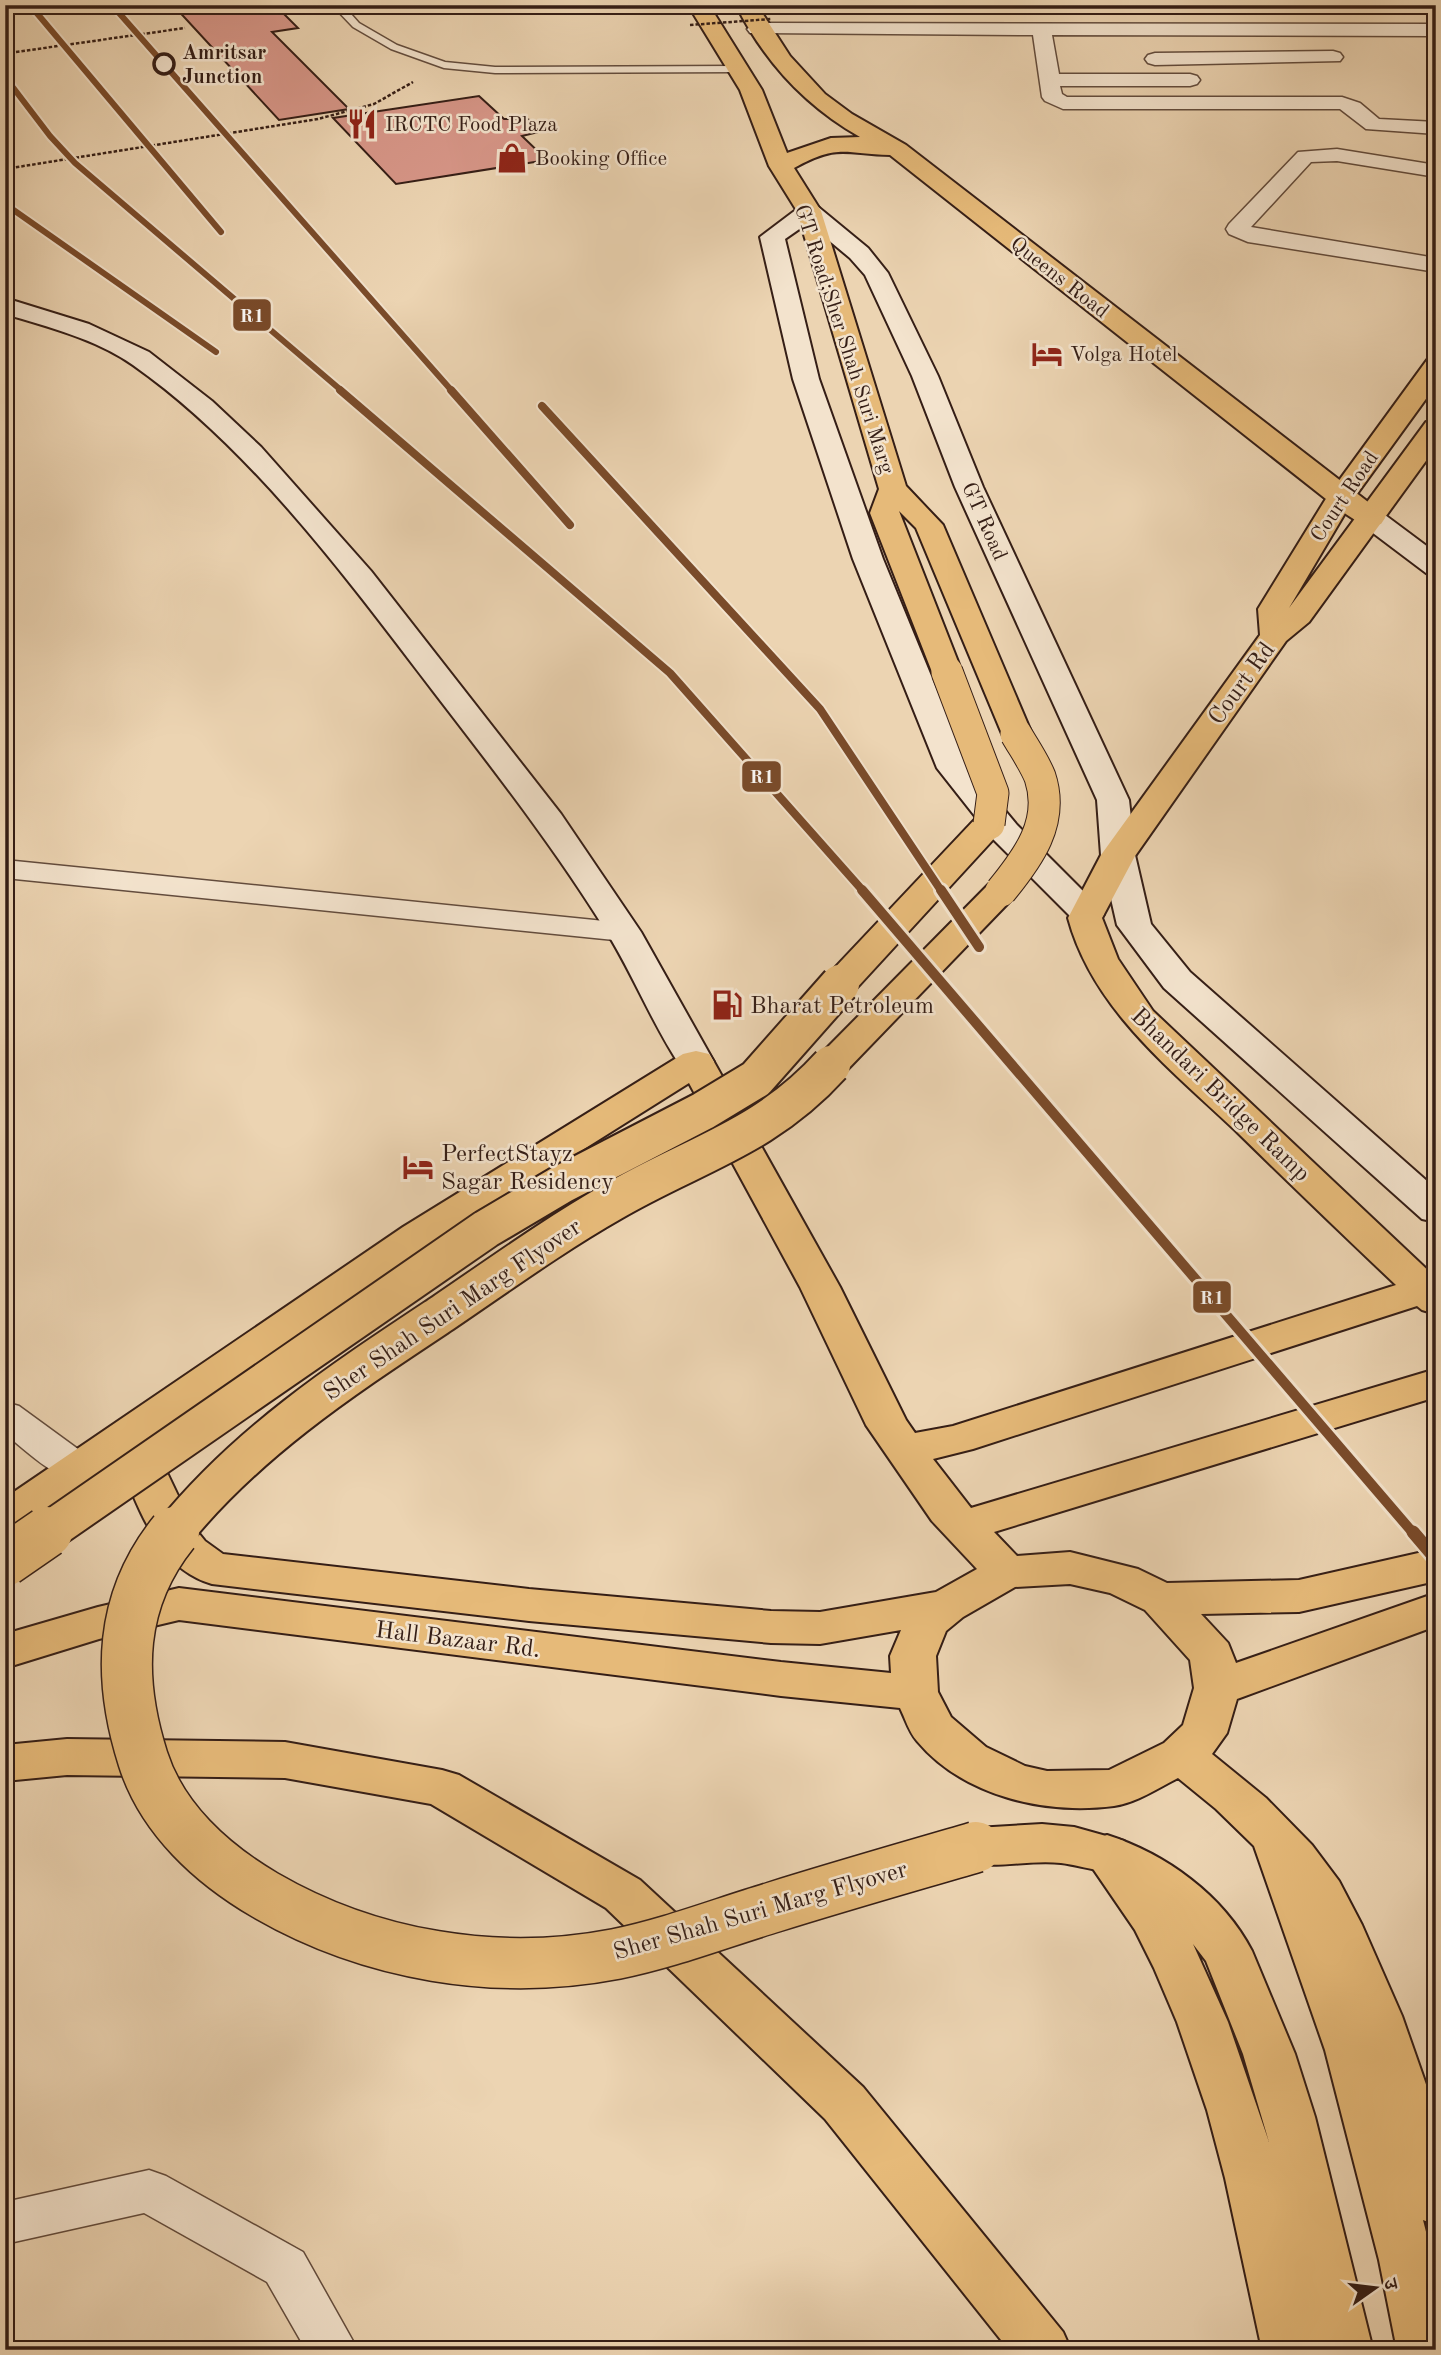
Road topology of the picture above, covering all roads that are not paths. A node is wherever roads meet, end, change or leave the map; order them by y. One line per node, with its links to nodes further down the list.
1 (337, 5): 14 (lane)
2 (746, 5): 6 (main road)
3 (1010, 5): 7 (street)
4 (1289, 5): 9 (street)
5 (694, 15): 14 (main road, GT Road;Sher Shah Suri Marg)
6 (764, 24): 7 (street); 17 (main road, Queens Road)
7 (1017, 30): 8 (street)
8 (1042, 30): 9 (street); 15 (street)
9 (1299, 30): 10 (street)
10 (1321, 30): 11 (street); 12 (street)
11 (1436, 30)
12 (1333, 57): 13 (street); 19 (street)
13 (1142, 59)
14 (737, 69): 18 (main road, GT Road;Sher Shah Suri Marg)
15 (1050, 80): 16 (street); 19 (street)
16 (1217, 80)
17 (804, 86): 18 (main road); 21 (main road, Queens Road)
18 (751, 90): 22 (main road, GT Road;Sher Shah Suri Marg)
19 (1353, 107): 20 (street)
20 (1436, 128)
21 (898, 150): 22 (main road); 30 (main road, Queens Road)
22 (781, 166): 24 (main road, GT Road;Sher Shah Suri Marg)
23 (1436, 171): 25 (street)
24 (809, 211): 29 (main road, GT Road;Sher Shah Suri Marg); 34 (main road, GT Road); 36 (main road)
25 (1436, 265)
26 (5, 306): 37 (main road)
27 (1436, 366): 30 (main road, Court Road)
28 (1436, 428): 31 (main road, Court Road)
29 (893, 489): 48 (main road, Sher Shah Suri Marg Flyover, bridge); 60 (main road, Sher Shah Suri Marg Flyover, bridge)
30 (1341, 497): 31 (main road, Queens Road); 33 (main road, Court Road)
31 (1371, 518): 32 (main road); 33 (main road, Court Rd)
32 (1436, 567)
33 (1275, 635): 34 (main road, Court Rd)
34 (1118, 855): 36 (main road); 39 (main road, GT Road)
35 (5, 869): 37 (street)
36 (1086, 916): 40 (main road, Bhandari Bridge Ramp)
37 (624, 932): 38 (main road)
38 (696, 1062): 43 (main road); 44 (main road)
39 (1436, 1210)
40 (1430, 1295): 44 (main road)
41 (1436, 1382): 47 (main road)
42 (5, 1415): 45 (street)
43 (128, 1436): 45 (main road); 52 (main road)
44 (905, 1450): 47 (main road)
45 (79, 1469): 46 (main road)
46 (5, 1519)
47 (961, 1526): 50 (main road)
48 (5, 1561)
49 (1436, 1565): 51 (main road)
50 (1006, 1573): 51 (main road); 52 (main road)
51 (1161, 1599): 55 (main road)
52 (947, 1606): 56 (main road)
53 (1436, 1609): 55 (main road)
54 (5, 1651): 56 (main road, Hall Bazaar Rd.)
55 (1217, 1688): 57 (main road)
56 (915, 1692): 57 (main road)
57 (1181, 1756): 59 (main road)
58 (5, 1763): 64 (main road)
59 (1276, 1839): 61 (main road); 67 (main road)
60 (1107, 1854): 65 (main road); 66 (main road, Sher Shah Suri Marg Flyover)
61 (1436, 2202)
62 (5, 2223): 63 (street)
63 (333, 2350)
64 (1043, 2350)
65 (1290, 2350)
66 (1345, 2350)
67 (1425, 2350)

